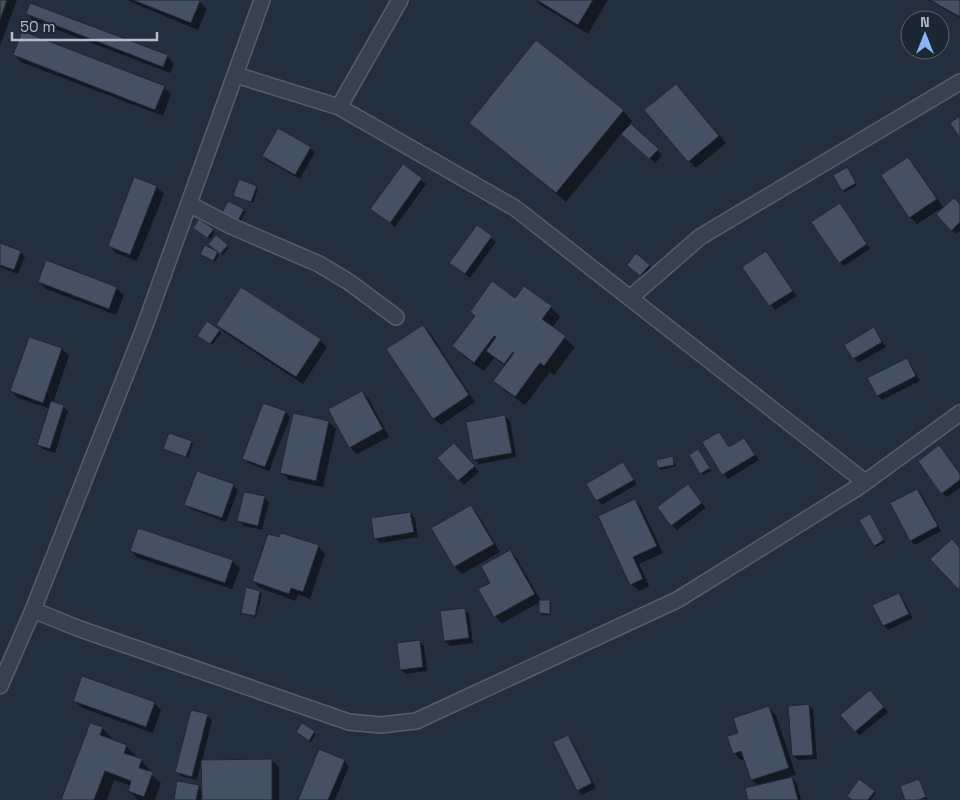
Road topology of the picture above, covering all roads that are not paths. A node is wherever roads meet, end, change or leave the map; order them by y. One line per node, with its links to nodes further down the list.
1 (262, 0): 3 (street)
2 (400, 0): 5 (street)
3 (236, 74): 5 (street); 6 (street)
4 (960, 82): 7 (street)
5 (339, 107): 7 (street)
6 (189, 204): 8 (street); 11 (street)
7 (630, 298): 10 (street)
8 (396, 317)
9 (960, 413): 10 (street)
10 (865, 482): 11 (street)
11 (32, 610): 12 (street)
12 (0, 686)

